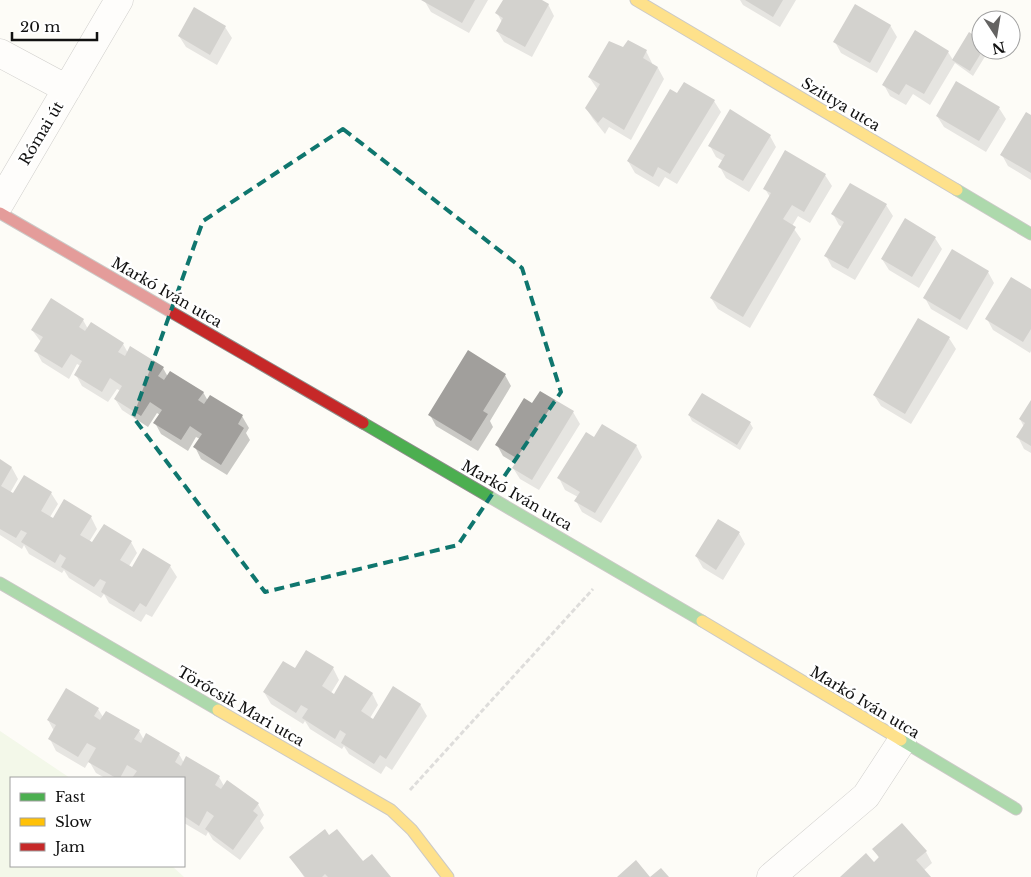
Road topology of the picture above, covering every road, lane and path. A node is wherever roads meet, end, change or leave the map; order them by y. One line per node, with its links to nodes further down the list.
1 (120, 0): 4 (street, Római út)
2 (636, 0): 7 (street, Szittya utca)
3 (0, 53): 4 (street, Római út)
4 (67, 89): 5 (street, Római út)
5 (0, 203)
6 (0, 212): 8 (street, Markó Iván utca)
7 (1031, 234)
8 (613, 568): 10 (street, Markó Iván utca); 12 (path)
9 (0, 583): 12 (street, Törőcsik Mari utca)
10 (902, 741): 11 (street, Markó Iván utca); 14 (street)
11 (1016, 809)
12 (391, 810): 13 (street, Törőcsik Mari utca)
13 (448, 877)
14 (770, 877)

